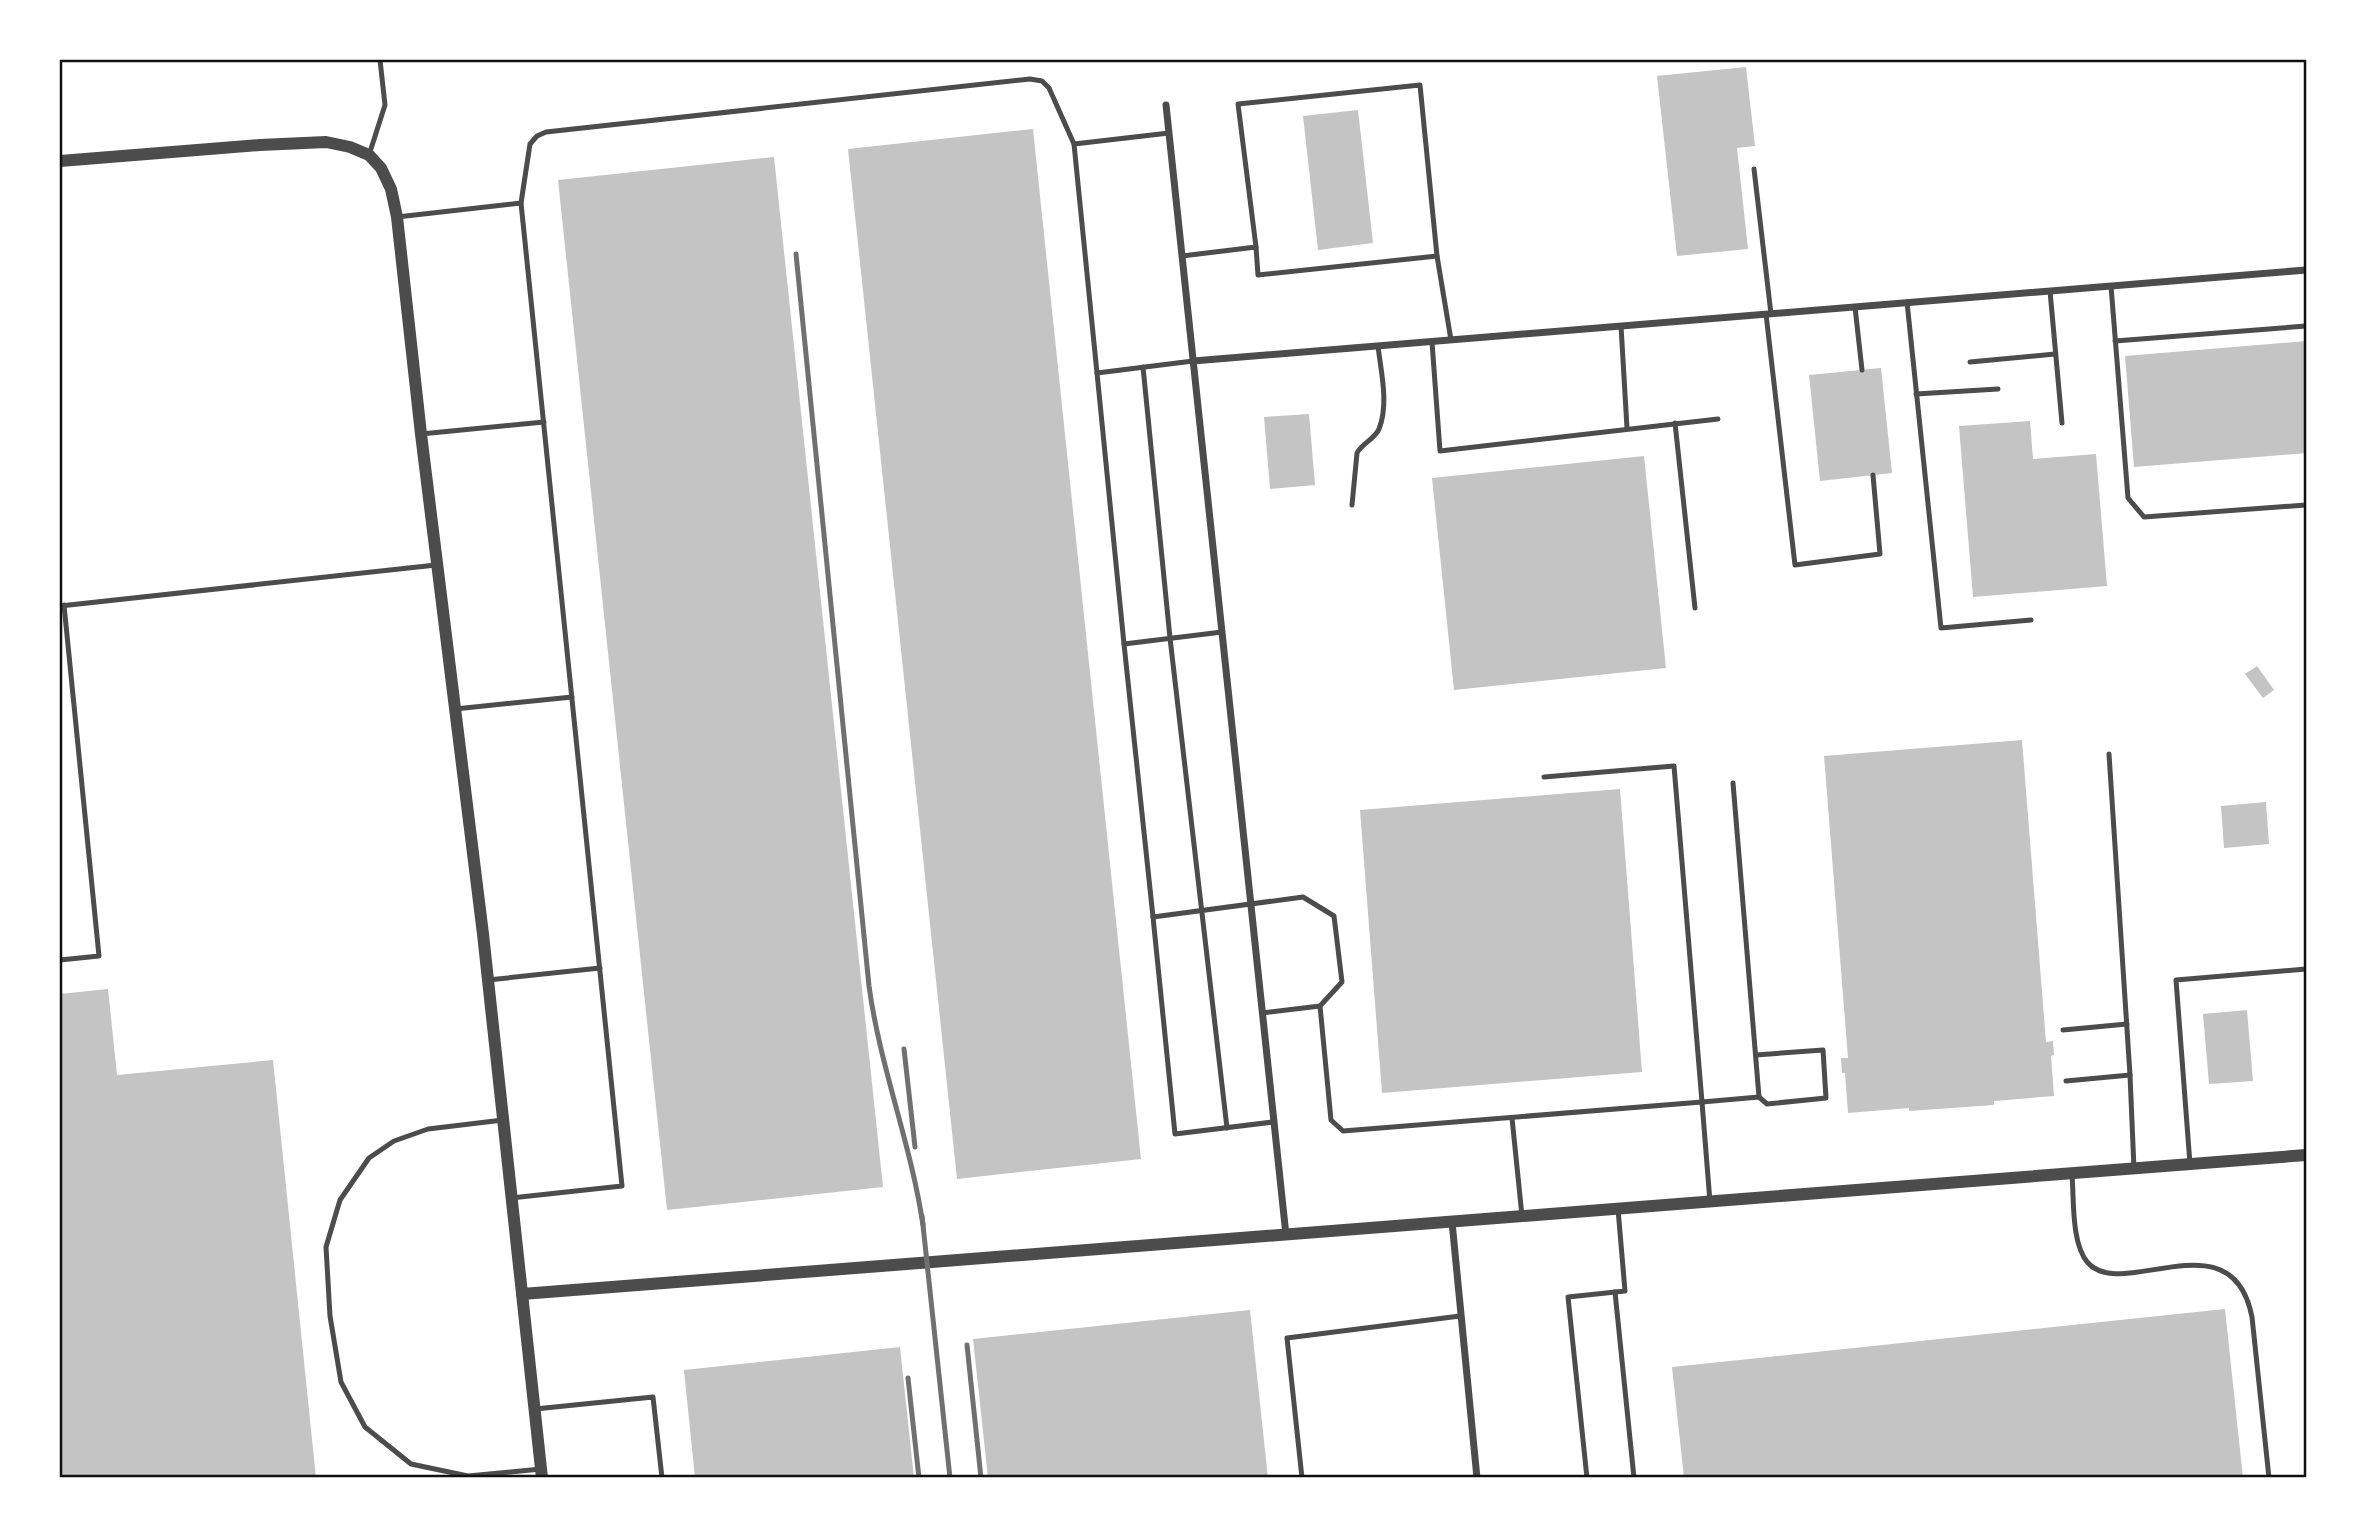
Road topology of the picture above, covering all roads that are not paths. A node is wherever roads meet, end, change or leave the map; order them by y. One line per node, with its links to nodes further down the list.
1 (380, 60): 5 (lane)
2 (1166, 105): 3 (street)
3 (1169, 133): 4 (lane); 11 (street)
4 (1074, 144): 8 (lane); 30 (lane)
5 (369, 155): 6 (street); 9 (street)
6 (60, 161)
7 (1755, 169): 18 (lane)
8 (521, 203): 9 (lane); 34 (lane)
9 (397, 217): 38 (street)
10 (1256, 247): 11 (lane); 12 (lane); 12 (lane)
11 (1182, 256): 26 (street)
12 (1437, 256): 21 (lane)
13 (2306, 270): 14 (street)
14 (2111, 286): 15 (street); 22 (lane)
15 (2050, 291): 16 (street); 25 (lane)
16 (1907, 302): 17 (street); 32 (lane)
17 (1855, 307): 18 (street); 29 (lane)
18 (1768, 314): 19 (street); 39 (lane)
19 (1621, 326): 21 (street); 37 (lane)
20 (2306, 326): 22 (lane)
21 (1451, 340): 23 (street)
22 (2115, 341): 41 (lane)
23 (1432, 342): 24 (street); 37 (lane)
24 (1378, 346): 26 (street); 40 (lane)
25 (2055, 354): 27 (lane); 36 (lane)
26 (1193, 361): 28 (lane); 46 (street)
27 (1970, 362)
28 (1143, 367): 30 (lane); 47 (lane)
29 (1862, 370)
30 (1097, 373): 48 (lane)
31 (1998, 389): 32 (lane)
32 (1916, 394): 45 (lane)
33 (1717, 419): 35 (lane)
34 (544, 422): 38 (lane); 49 (lane)
35 (1675, 423): 37 (lane); 44 (lane)
36 (2062, 423)
37 (1627, 428)
38 (421, 434): 42 (street)
39 (1872, 475)
40 (1352, 505)
41 (2306, 505)
42 (436, 565): 43 (lane); 50 (street)
43 (62, 605): 57 (lane)
44 (1695, 608)
45 (2031, 620)
46 (1222, 632): 47 (lane); 54 (street)
47 (1170, 638): 48 (lane); 55 (lane)
48 (1124, 644): 56 (lane)
49 (572, 697): 50 (lane); 58 (lane)
50 (454, 709): 60 (street)
51 (2109, 754): 63 (lane)
52 (1544, 778): 69 (lane)
53 (1733, 783): 65 (lane)
54 (1251, 905): 55 (lane); 61 (lane); 62 (street)
55 (1202, 911): 56 (lane); 73 (lane)
56 (1153, 917): 73 (lane)
57 (60, 960)
58 (600, 968): 60 (lane); 78 (lane)
59 (2306, 969): 75 (lane)
60 (488, 980): 71 (street)
61 (1320, 1006): 62 (lane); 70 (lane)
62 (1262, 1013): 72 (street)
63 (2127, 1024): 64 (lane); 66 (lane)
64 (2063, 1030)
65 (1756, 1055): 68 (lane); 68 (lane)
66 (2130, 1075): 67 (lane); 76 (lane)
67 (2066, 1081)
68 (1759, 1097): 69 (lane)
69 (1702, 1102): 70 (lane); 79 (lane)
70 (1512, 1118): 81 (lane)
71 (503, 1119): 78 (street); 88 (lane)
72 (1273, 1122): 73 (lane); 83 (street)
73 (1227, 1128)
74 (2306, 1155): 75 (street)
75 (2190, 1164): 76 (street)
76 (2134, 1169): 77 (street)
77 (2072, 1174): 79 (street); 94 (lane)
78 (512, 1198): 85 (street)
79 (1710, 1202): 80 (street)
80 (1618, 1209): 81 (street); 84 (lane)
81 (1522, 1217): 82 (street)
82 (1452, 1222): 83 (street); 86 (street)
83 (1286, 1235): 85 (street)
84 (1615, 1292): 92 (lane); 93 (lane)
85 (522, 1294): 87 (street)
86 (1460, 1317): 90 (lane); 91 (street)
87 (534, 1409): 88 (street); 89 (lane)
88 (541, 1473)
89 (662, 1478)
90 (1302, 1478)
91 (1478, 1478)
92 (1587, 1478)
93 (1634, 1478)
94 (2269, 1478)

